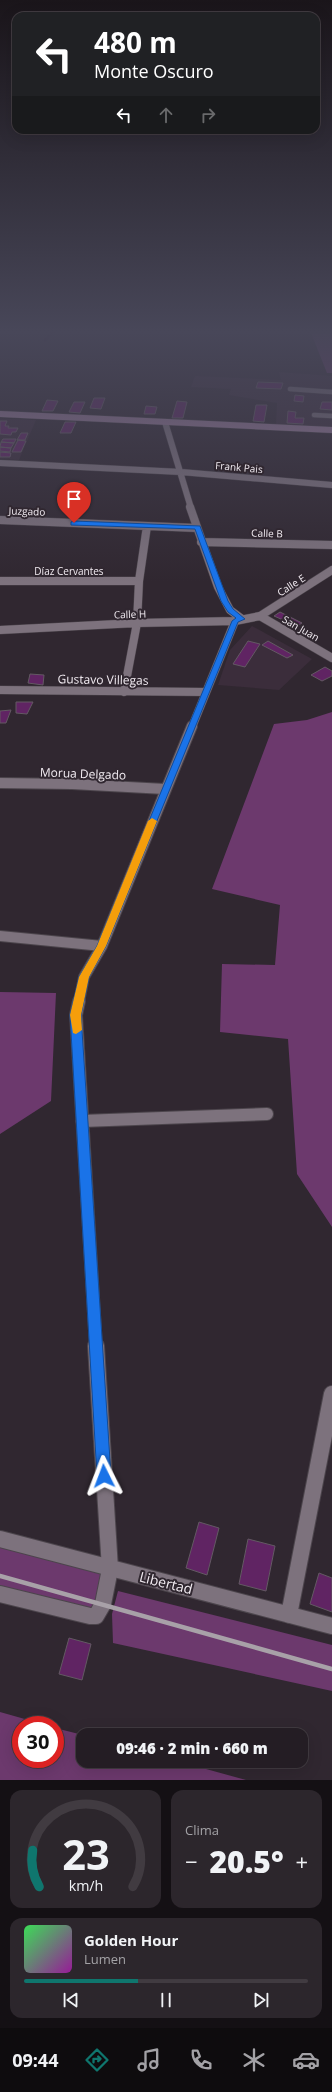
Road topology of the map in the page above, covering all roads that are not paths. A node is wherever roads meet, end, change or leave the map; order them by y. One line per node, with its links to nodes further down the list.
1 (43, 416): 2 (street)
2 (165, 422): 3 (street); 5 (street)
3 (332, 430)
4 (0, 463): 5 (street, Frank Pais)
5 (181, 472): 6 (street, Frank Pais); 9 (street)
6 (332, 485)
7 (0, 520): 8 (street, Juzgado)
8 (147, 526): 9 (street, Juzgado); 14 (street)
9 (197, 528): 10 (street)
10 (201, 542): 11 (street, Calle B); 16 (street)
11 (332, 545)
12 (332, 570): 15 (street, Calle E)
13 (0, 581): 14 (street, Díaz Cervantes)
14 (139, 581): 17 (street)
15 (260, 616): 16 (street, Calle H); 19 (street, San Juan)
16 (238, 620): 17 (street, Calle H); 22 (street)
17 (137, 623): 18 (street, Calle H); 21 (street)
18 (0, 630)
19 (332, 658)
20 (0, 690): 21 (street, Gustavo Villegas)
21 (124, 692): 22 (street, Gustavo Villegas)
22 (206, 692): 24 (street)
23 (0, 784): 24 (street, Morua Delgado)
24 (165, 789): 26 (street)
25 (0, 936): 26 (street)
26 (102, 946): 28 (street)
27 (267, 1114): 28 (street)
28 (82, 1121): 31 (street)
29 (332, 1394): 33 (street)
30 (0, 1539): 31 (street, Libertad)
31 (110, 1569): 32 (street); 33 (street, Libertad)
32 (0, 1594)
33 (289, 1615): 34 (street, Libertad)
34 (332, 1626)

